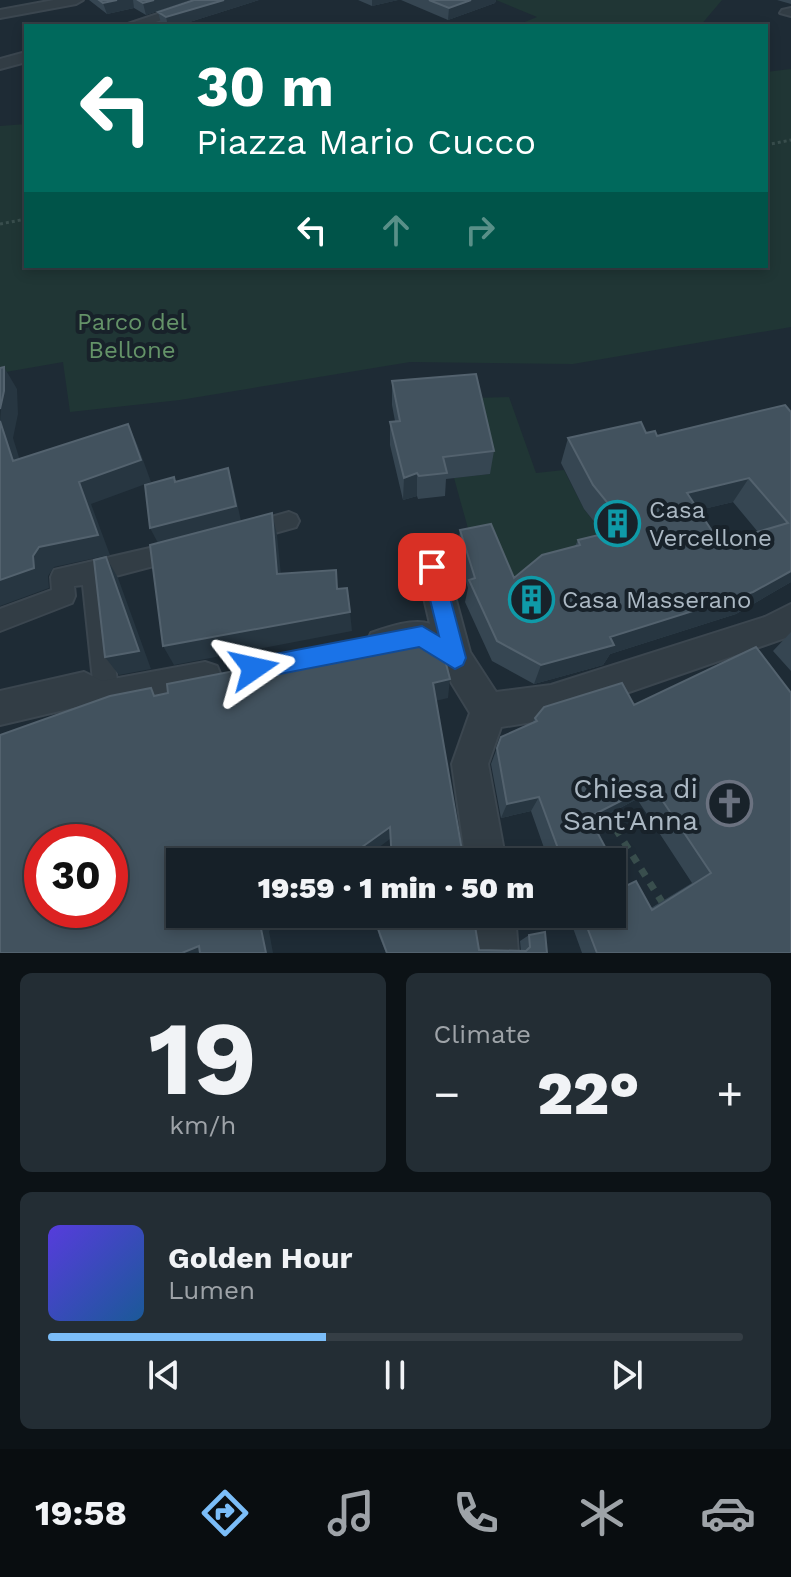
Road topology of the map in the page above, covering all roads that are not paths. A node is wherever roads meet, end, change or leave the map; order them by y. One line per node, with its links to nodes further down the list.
1 (76, 0): 3 (street)
2 (213, 0): 4 (street)
3 (0, 14)
4 (135, 24)
5 (24, 58): 6 (street)
6 (0, 64)
7 (289, 521): 8 (street)
8 (230, 536)
9 (201, 544): 11 (street)
10 (432, 567): 15 (street)
11 (85, 575): 13 (street); 17 (street)
12 (791, 619): 19 (street)
13 (0, 620)
14 (355, 649): 15 (street)
15 (455, 658): 19 (street)
16 (233, 672): 17 (street)
17 (93, 700): 18 (street)
18 (0, 708)
19 (488, 711): 20 (street)
20 (484, 848)
21 (495, 928): 22 (street)
22 (497, 953)

